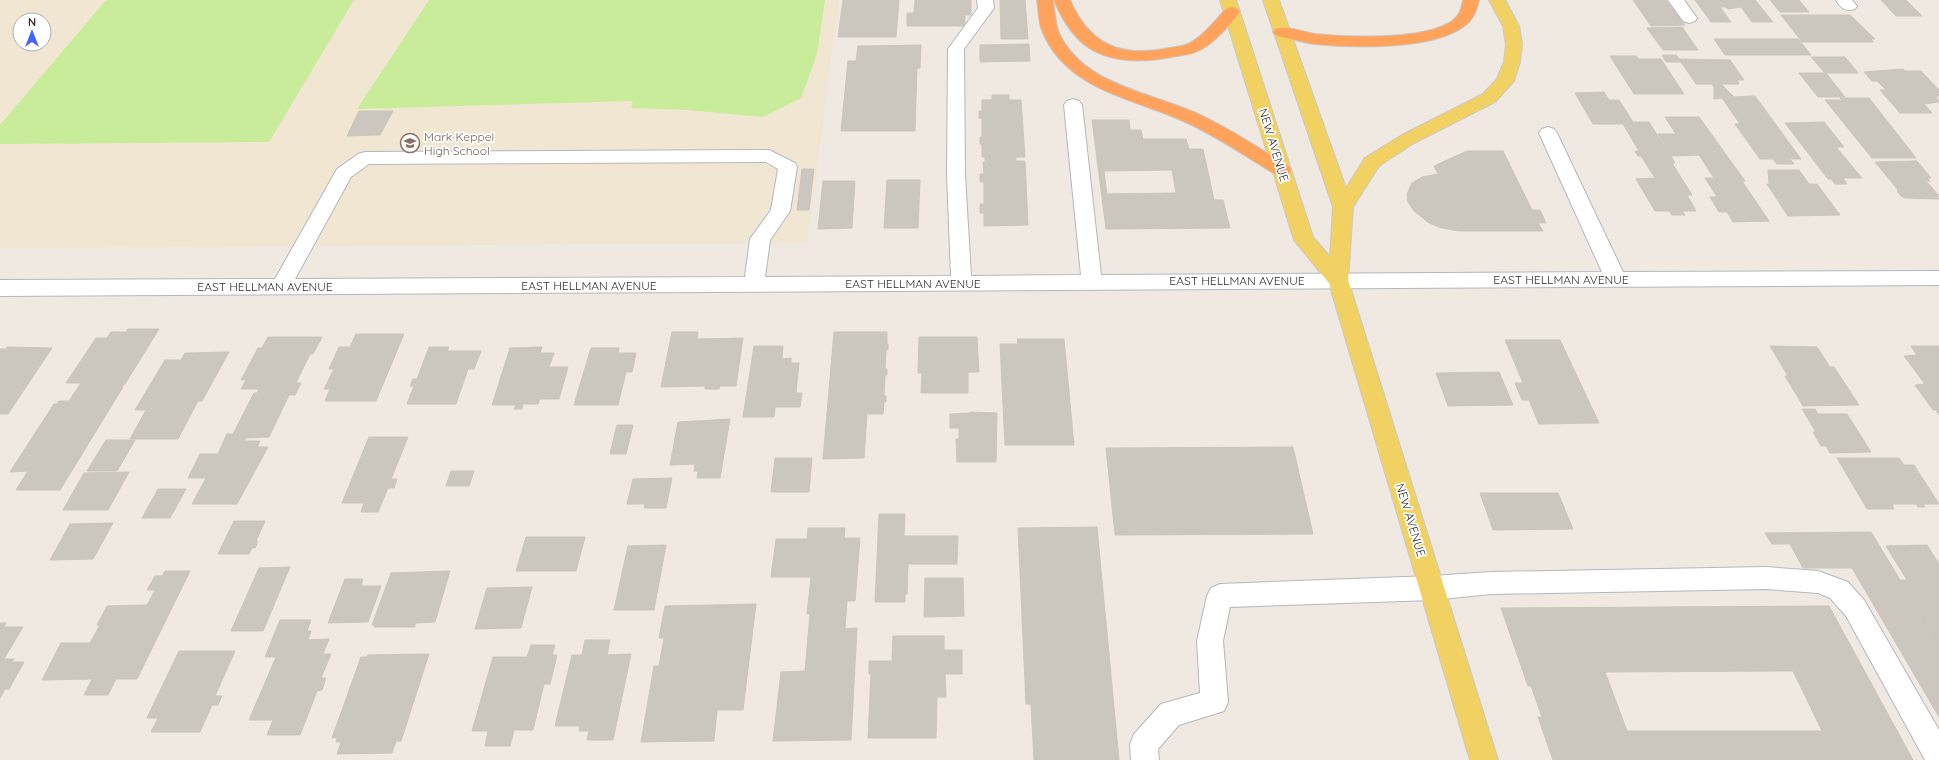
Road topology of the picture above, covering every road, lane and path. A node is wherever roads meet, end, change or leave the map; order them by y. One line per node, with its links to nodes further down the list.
1 (985, 0): 18 (street)
2 (1045, 0): 13 (highway)
3 (1062, 0): 8 (highway)
4 (1271, 0): 10 (main road, NEW AVENUE)
5 (1471, 0): 10 (highway)
6 (1497, 0): 14 (main road)
7 (1676, 0): 9 (street)
8 (1230, 6): 13 (main road, NEW AVENUE)
9 (1689, 18)
10 (1281, 32): 14 (main road, NEW AVENUE)
11 (1073, 106): 19 (street)
12 (1548, 133): 17 (street)
13 (1282, 170): 16 (main road, NEW AVENUE)
14 (1343, 207): 16 (main road, NEW AVENUE)
15 (1939, 278): 17 (street, EAST HELLMAN AVENUE)
16 (1338, 280): 17 (street, EAST HELLMAN AVENUE); 19 (street, EAST HELLMAN AVENUE); 23 (main road, NEW AVENUE)
17 (1616, 280)
18 (961, 282): 19 (street, EAST HELLMAN AVENUE); 20 (street, EAST HELLMAN AVENUE)
19 (1092, 282)
20 (754, 284): 21 (street, EAST HELLMAN AVENUE); 21 (street)
21 (281, 286): 22 (street, EAST HELLMAN AVENUE)
22 (0, 288)
23 (1432, 588): 24 (street); 25 (street); 26 (main road, NEW AVENUE)
24 (1939, 757)
25 (1145, 760)
26 (1484, 760)

